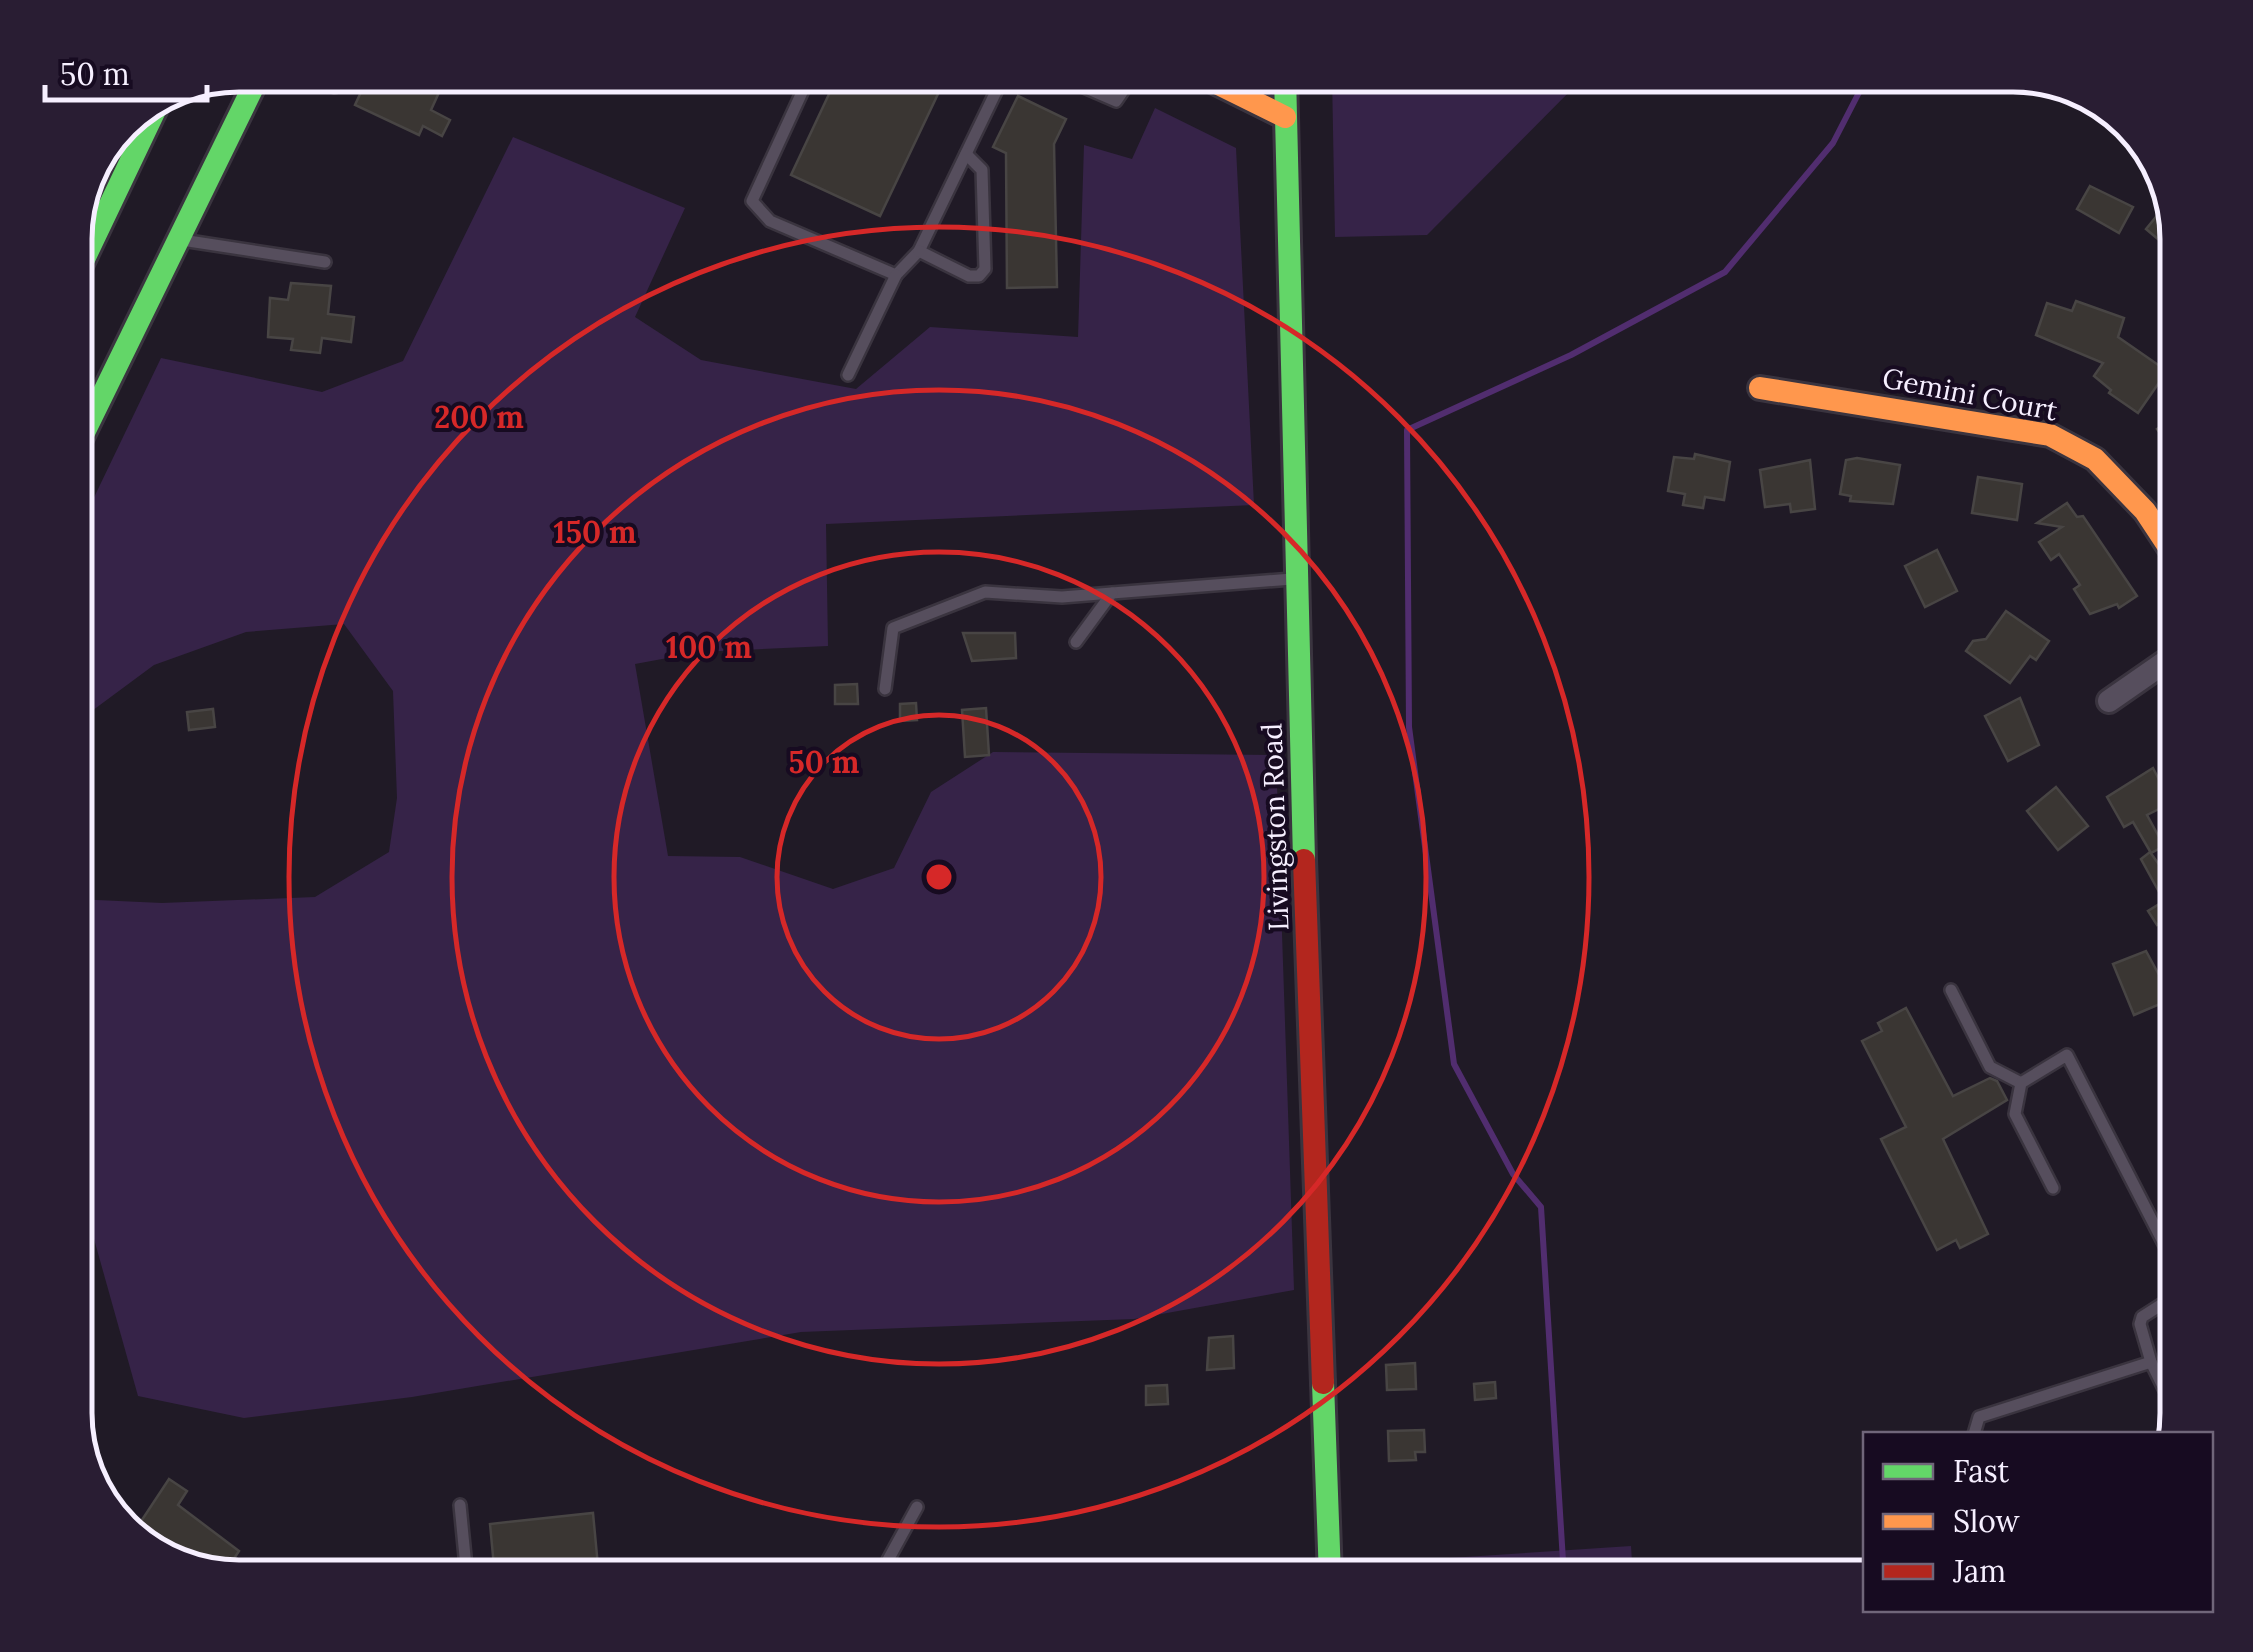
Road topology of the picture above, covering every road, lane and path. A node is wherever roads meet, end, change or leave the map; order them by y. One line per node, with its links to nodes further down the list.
1 (249, 93): 11 (main road)
2 (802, 93): 15 (lane)
3 (995, 93): 10 (lane)
4 (1098, 93): 5 (lane)
5 (1122, 93)
6 (1236, 93): 8 (main road)
7 (1286, 93): 8 (main road, Livingston Road)
8 (1285, 117): 20 (main road, Livingston Road)
9 (148, 125): 12 (main road)
10 (966, 154): 13 (lane); 13 (lane)
11 (178, 240): 14 (lane); 18 (main road)
12 (93, 242)
13 (919, 251): 15 (lane)
14 (325, 262)
15 (896, 275): 16 (lane)
16 (848, 375)
17 (1760, 388): 19 (main road, Gemini Court)
18 (93, 416)
19 (2160, 534)
20 (1296, 579): 21 (lane); 38 (main road, Livingston Road)
21 (1112, 593): 22 (lane); 24 (lane)
22 (1076, 642)
23 (2160, 666): 25 (street)
24 (885, 689)
25 (2109, 701)
26 (1951, 990): 27 (lane)
27 (2022, 1082): 28 (lane); 29 (lane)
28 (2053, 1188)
29 (2160, 1236)
30 (2160, 1305): 31 (lane)
31 (2152, 1362): 32 (lane); 33 (lane)
32 (2160, 1378)
33 (1973, 1432)
34 (460, 1506): 36 (lane)
35 (917, 1508): 37 (lane)
36 (465, 1560)
37 (888, 1560)
38 (1329, 1560)

